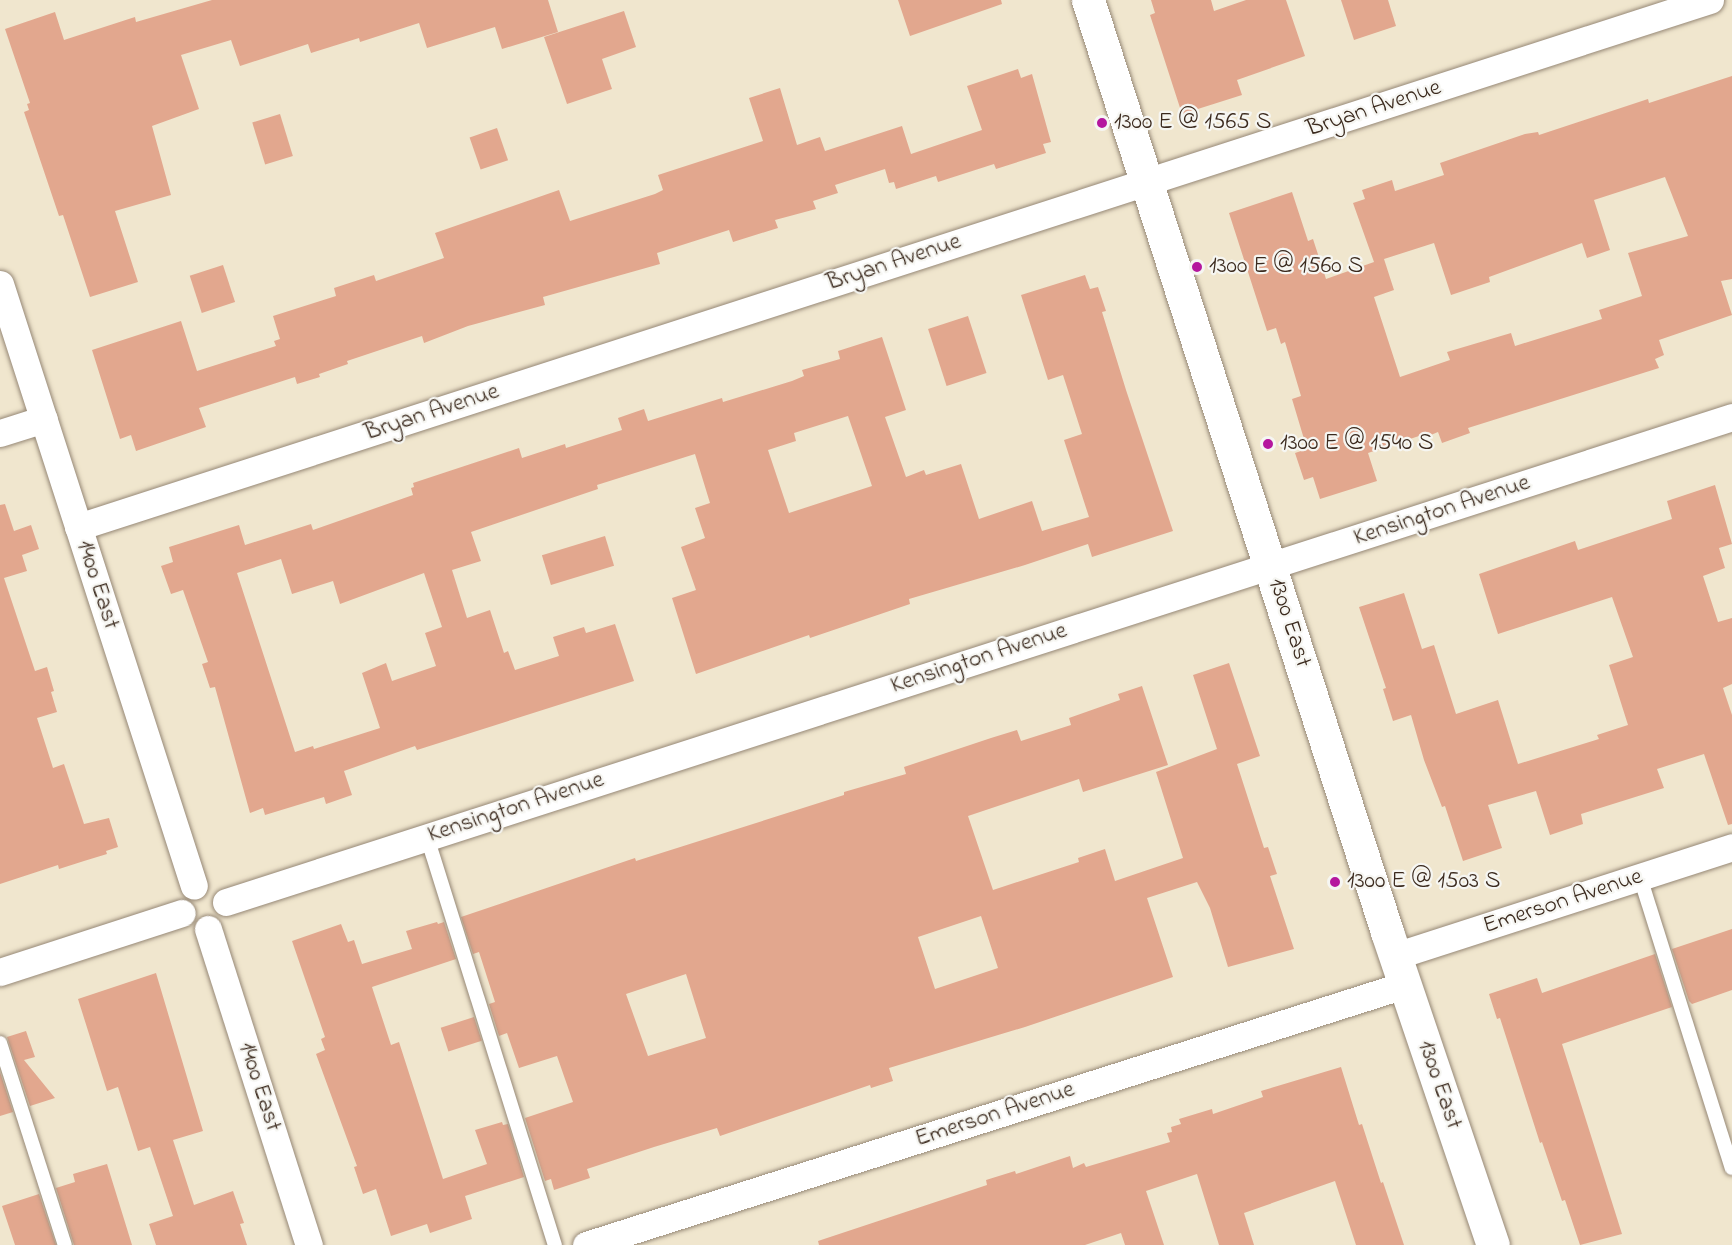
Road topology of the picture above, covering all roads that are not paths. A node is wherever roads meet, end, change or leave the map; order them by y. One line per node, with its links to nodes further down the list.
1 (1088, 0): 3 (main road, 1300 East)
2 (1710, 0): 3 (street, Bryan Avenue)
3 (1147, 182): 8 (street, Bryan Avenue); 9 (main road, 1300 East)
4 (0, 284): 6 (street, 1400 East)
5 (1732, 417): 9 (street, Kensington Avenue)
6 (44, 419): 7 (street); 8 (street, 1400 East)
7 (0, 433)
8 (78, 527): 13 (street, 1400 East)
9 (1270, 566): 10 (street, Kensington Avenue); 17 (main road, 1300 East)
10 (427, 837): 14 (street, Kensington Avenue); 23 (lane)
11 (1732, 847): 12 (street, Emerson Avenue)
12 (1640, 877): 17 (street, Emerson Avenue); 20 (lane)
13 (194, 886): 14 (street); 15 (street)
14 (226, 902): 16 (street)
15 (182, 913): 16 (street); 18 (street)
16 (208, 929): 22 (street, 1400 East)
17 (1400, 971): 24 (street, Emerson Avenue); 25 (main road, 1300 East)
18 (0, 972)
19 (0, 1043): 21 (lane)
20 (1732, 1168)
21 (65, 1245)
22 (309, 1245)
23 (555, 1245)
24 (586, 1245)
25 (1493, 1245)

